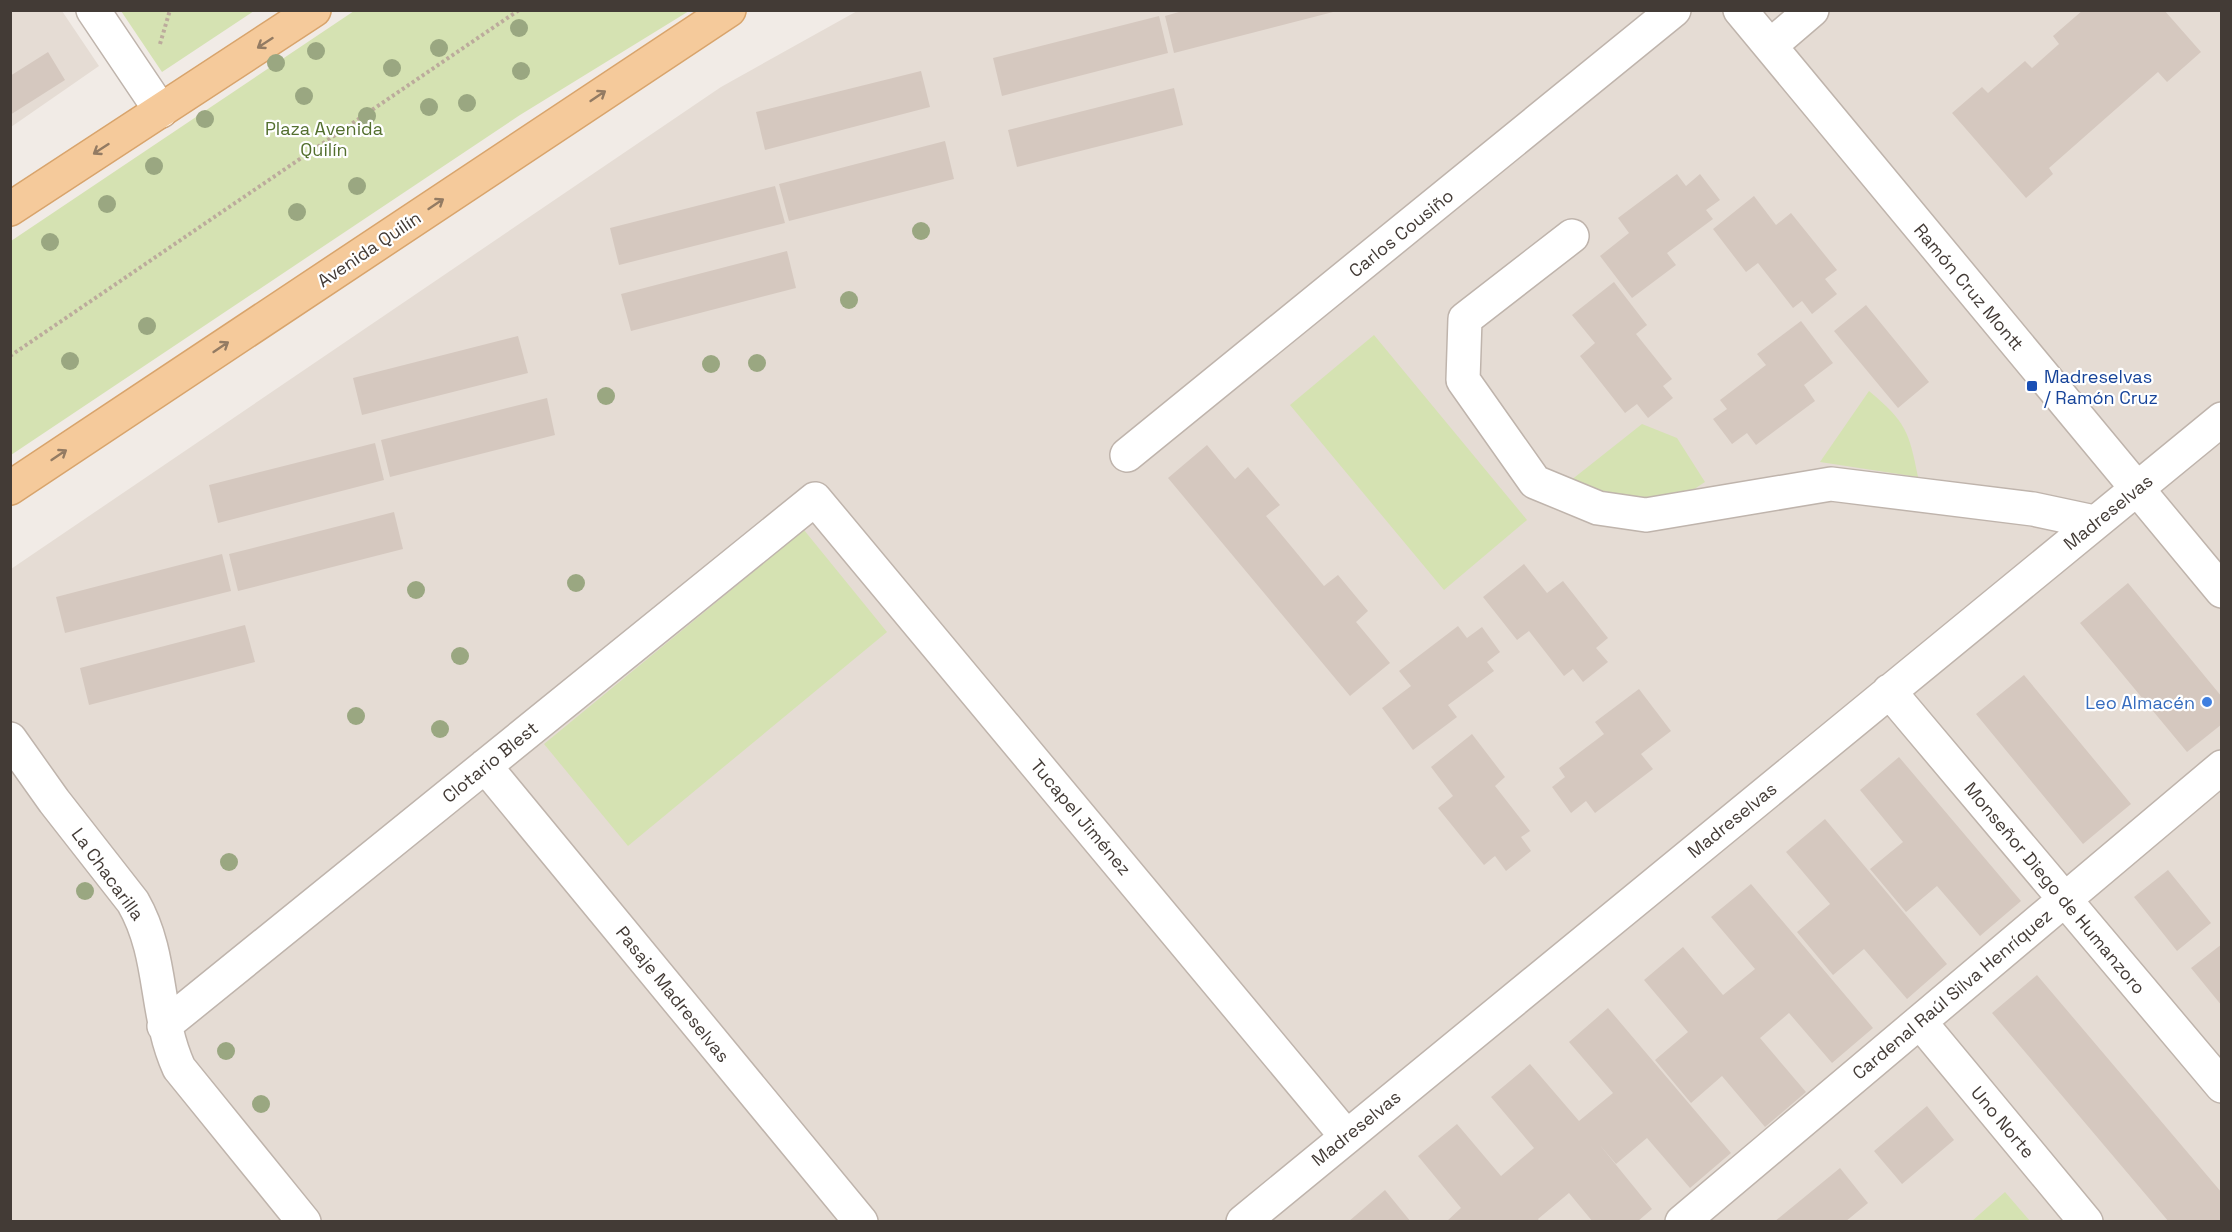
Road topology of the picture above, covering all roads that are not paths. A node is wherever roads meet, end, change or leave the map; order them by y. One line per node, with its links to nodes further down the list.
1 (93, 10): 8 (street)
2 (314, 10): 8 (main road, one-way to 8)
3 (729, 10): 13 (main road, Avenida Quilín, one-way to 3)
4 (1674, 10): 12 (street, Carlos Cousiño)
5 (1740, 10): 7 (street, Ramón Cruz Montt)
6 (1812, 10): 7 (street)
7 (1770, 46): 14 (street, Ramón Cruz Montt)
8 (161, 111): 9 (main road, one-way to 9)
9 (10, 209)
10 (1572, 236): 16 (street)
11 (2222, 419): 14 (street, Madreselvas)
12 (1127, 455)
13 (10, 488)
14 (2136, 489): 16 (street, Madreselvas); 17 (street, Ramón Cruz Montt)
15 (815, 499): 20 (street, Clotario Blest); 26 (street, Tucapel Jiménez)
16 (2094, 522): 18 (street, Madreselvas)
17 (2222, 591)
18 (1889, 691): 22 (street, Monseñor Diego de Humanzoro); 26 (street, Madreselvas)
19 (10, 739): 24 (street, La Chacarilla)
20 (485, 766): 24 (street, Clotario Blest); 28 (street, Pasaje Madreselvas)
21 (2222, 767): 22 (street, Cardenal Raúl Silva Henríquez)
22 (2064, 898): 23 (street, Cardenal Raúl Silva Henríquez); 25 (street, Monseñor Diego de Humanzoro)
23 (1920, 1022): 30 (street, Cardenal Raúl Silva Henríquez); 31 (street, Uno Norte)
24 (164, 1026): 27 (street, La Chacarilla)
25 (2222, 1086)
26 (1346, 1136): 29 (street, Madreselvas)
27 (304, 1221)
28 (861, 1221)
29 (1243, 1221)
30 (1682, 1221)
31 (2086, 1221)

